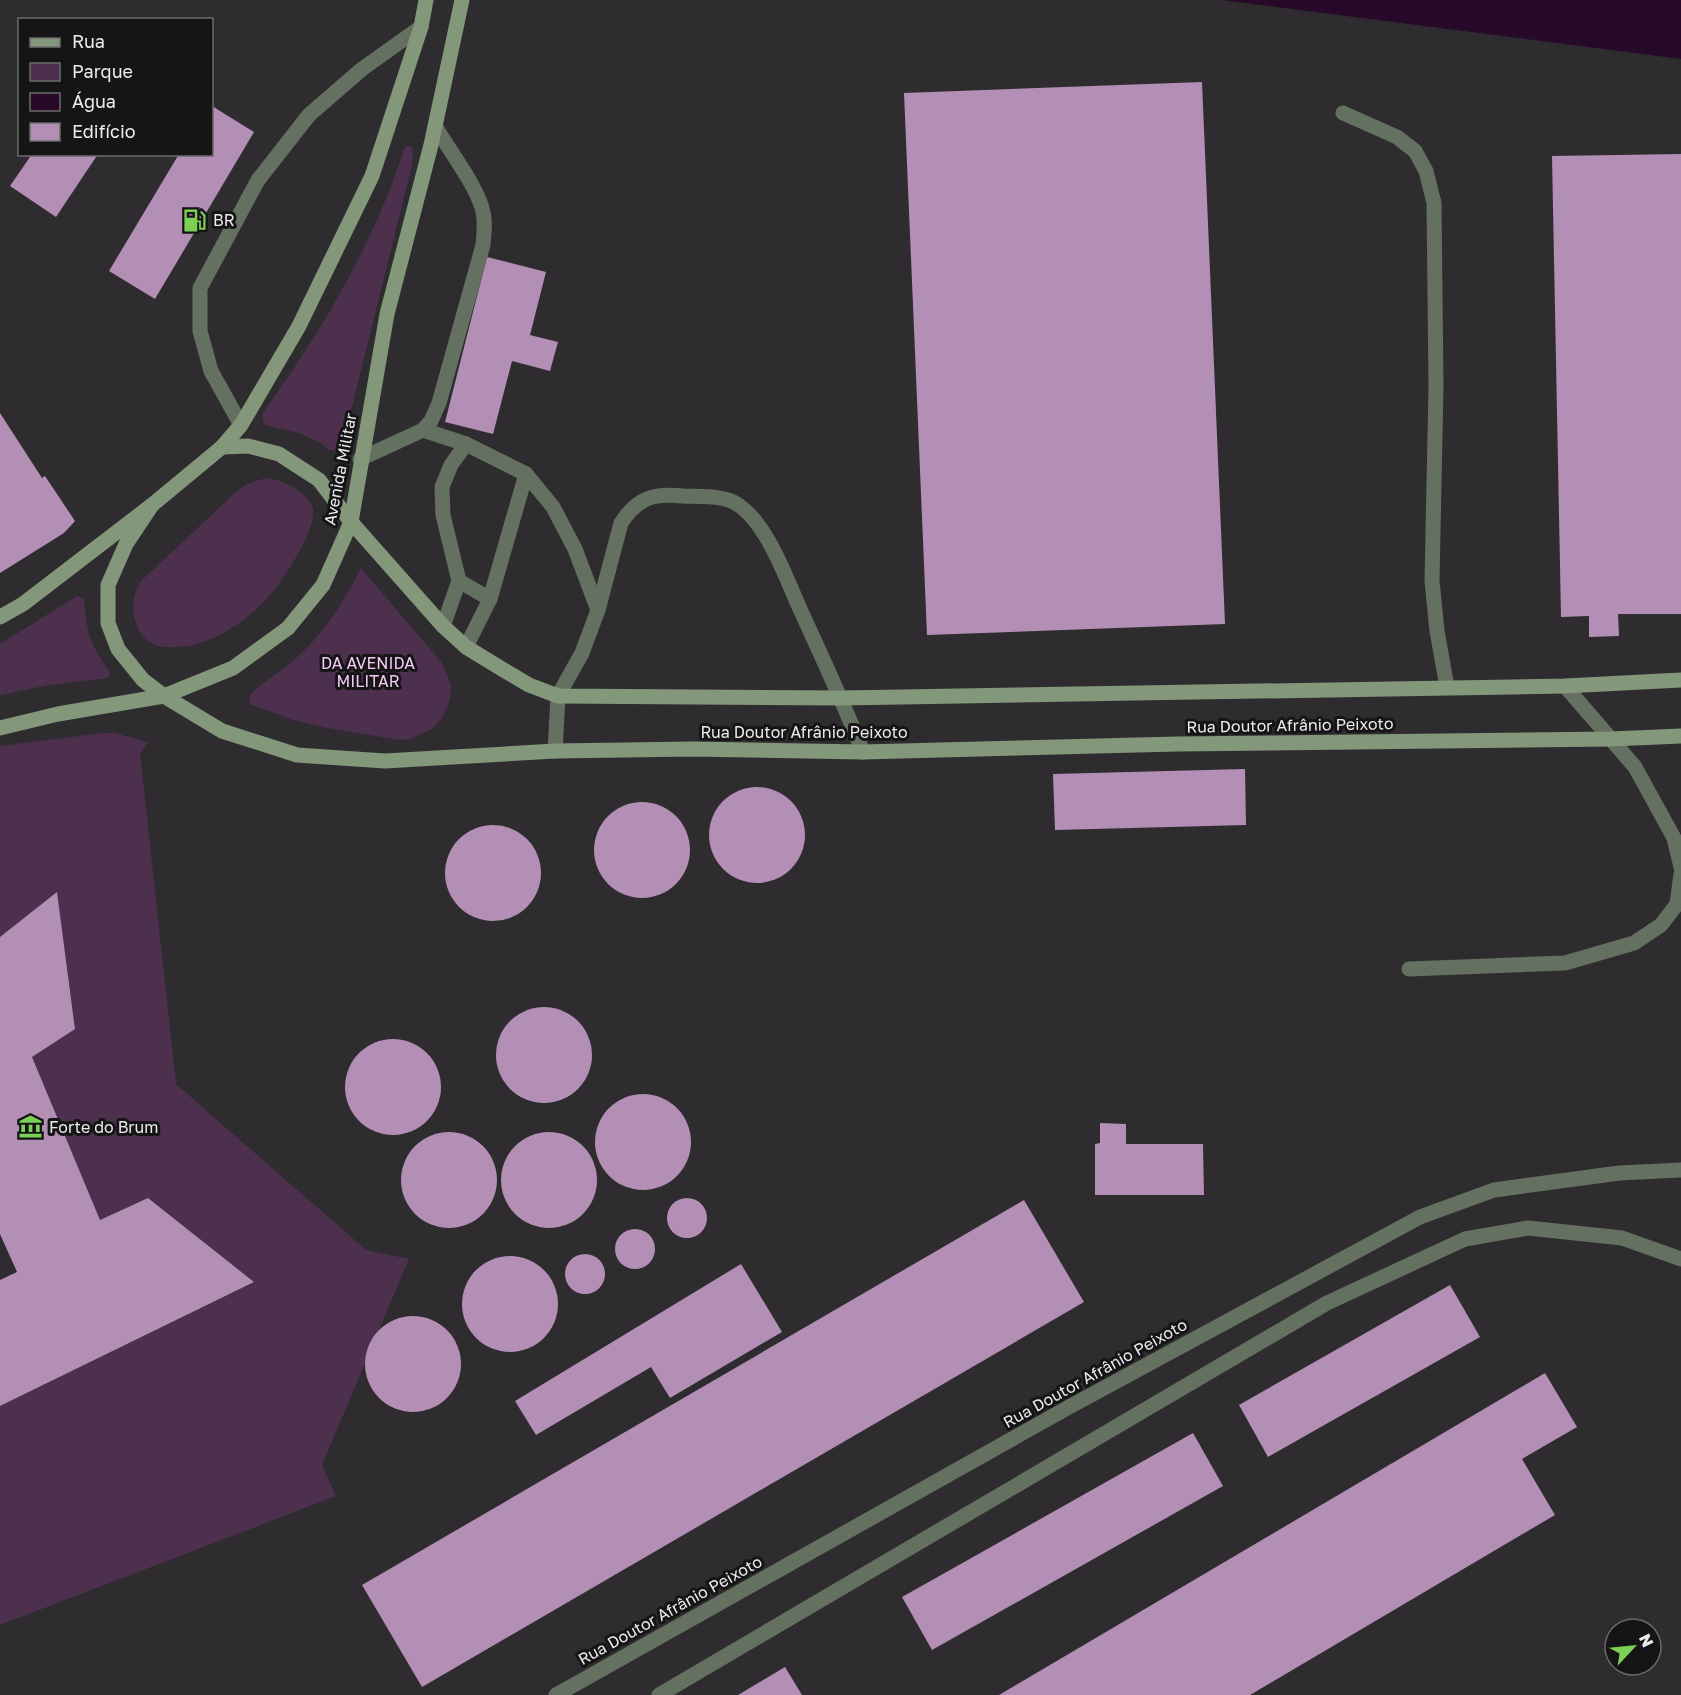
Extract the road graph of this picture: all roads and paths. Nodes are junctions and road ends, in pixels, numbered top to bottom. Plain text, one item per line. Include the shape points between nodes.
1 (426, 0) edge
2 (462, 0) edge
3 (421, 27) junction
4 (1343, 113) dead end
5 (435, 126) junction
6 (241, 424) junction
7 (423, 430) junction
8 (466, 444) junction
9 (222, 447) junction
10 (360, 459) junction
11 (526, 474) junction
12 (152, 505) junction
13 (351, 522) junction
14 (459, 581) junction
15 (489, 599) junction
16 (597, 610) junction
17 (0, 617) edge
18 (443, 626) junction
19 (466, 647) junction
20 (1681, 680) edge
21 (1565, 686) junction
22 (1446, 687) junction
23 (164, 696) junction
24 (558, 696) junction
25 (842, 698) junction
26 (0, 728) edge
27 (1681, 736) edge
28 (1611, 740) junction
29 (555, 751) junction
30 (863, 752) junction
31 (1681, 867) edge
32 (1681, 874) edge
33 (1409, 969) dead end
34 (1681, 1170) edge
35 (1681, 1259) edge
36 (556, 1695) edge
37 (659, 1695) edge

1 - 3 street
2 - 5 street, Avenida Militar
3 - 6 street via 372,176 299,326
3 - 6 lane via 362,69 309,115 258,180 200,288 200,331 211,371
4 - 22 lane via 1397,137 1415,151 1426,171 1434,203 1432,581
5 - 7 lane via 477,195 485,224 483,245 439,403
5 - 10 street, Avenida Militar via 387,314
6 - 9 street
7 - 8 lane
7 - 10 lane
8 - 11 lane
8 - 14 lane via 442,487 442,515
9 - 12 street
9 - 13 street, Rua Doutor Afrânio Peixoto via 248,446 279,454 319,480
10 - 13 street, Avenida Militar
11 - 15 lane
11 - 16 lane via 553,507 570,538
12 - 17 street
12 - 23 street, Rua Doutor Afrânio Peixoto via 126,544 108,585 108,623 118,649 143,680
13 - 18 street, Rua Doutor Afrânio Peixoto
13 - 23 street, Avenida Militar via 323,585 288,628 233,668
14 - 15 lane
14 - 18 lane
15 - 19 lane
16 - 24 lane via 582,653
16 - 25 lane via 621,523 629,510 647,498 664,494 723,499 737,504 769,541
18 - 19 street, Rua Doutor Afrânio Peixoto
19 - 24 street, Rua Doutor Afrânio Peixoto via 529,685
20 - 21 street, Rua Doutor Afrânio Peixoto
21 - 22 street, Rua Doutor Afrânio Peixoto
21 - 28 lane
22 - 25 street, Rua Doutor Afrânio Peixoto
23 - 26 street, Avenida Militar
23 - 29 street, Rua Doutor Afrânio Peixoto via 222,731 297,755 385,761
24 - 25 street, Rua Doutor Afrânio Peixoto
24 - 29 lane
25 - 30 lane
27 - 28 street, Rua Doutor Afrânio Peixoto
28 - 30 street, Rua Doutor Afrânio Peixoto
28 - 31 lane via 1635,767 1652,797 1674,838
29 - 30 street, Rua Doutor Afrânio Peixoto
32 - 33 lane via 1677,904 1661,925 1634,943 1565,963
34 - 36 lane, Rua Doutor Afrânio Peixoto via 1618,1173 1494,1190 1420,1217 1059,1413
35 - 37 lane via 1622,1238 1528,1228 1465,1239 1327,1303

